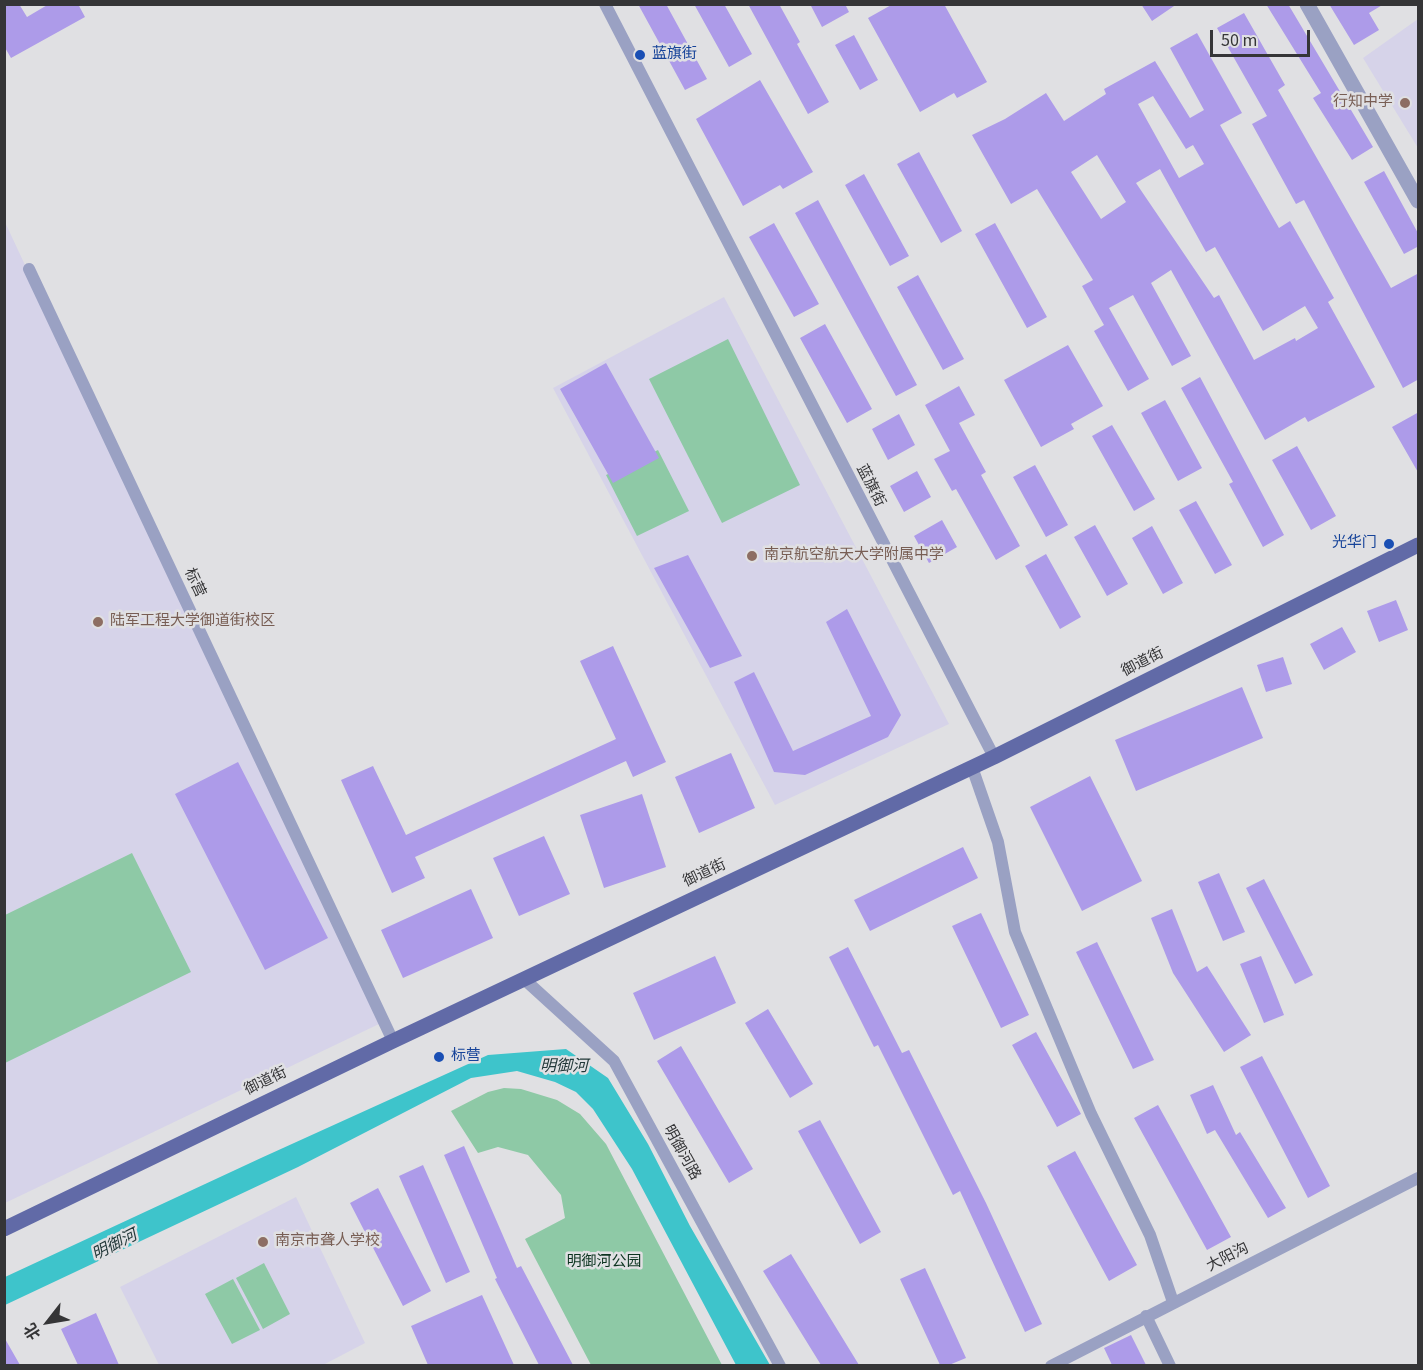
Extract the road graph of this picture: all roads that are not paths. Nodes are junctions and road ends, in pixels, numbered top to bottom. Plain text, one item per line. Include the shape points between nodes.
1 (605, 4) edge
2 (1307, 4) edge
3 (1419, 201) edge
4 (29, 269) dead end
5 (1419, 545) edge
6 (993, 757) junction
7 (972, 767) junction
8 (524, 979) junction
9 (393, 1041) junction
10 (1419, 1178) edge
11 (4, 1229) edge
12 (1173, 1302) junction
13 (1146, 1316) junction
14 (780, 1365) edge
15 (1051, 1365) edge
16 (1170, 1365) edge

1 - 6 street, 蓝旗街
2 - 3 street
4 - 9 street, 标营
5 - 6 main road, 御道街
6 - 7 main road, 御道街
7 - 8 main road, 御道街
7 - 12 street via 998,842 1015,932 1091,1114 1150,1235
8 - 9 main road, 御道街
8 - 14 street, 明御河路 via 614,1061
9 - 11 main road, 御道街
10 - 12 street, 大阳沟
12 - 13 street, 大阳沟
13 - 15 street, 大阳沟
13 - 16 street

